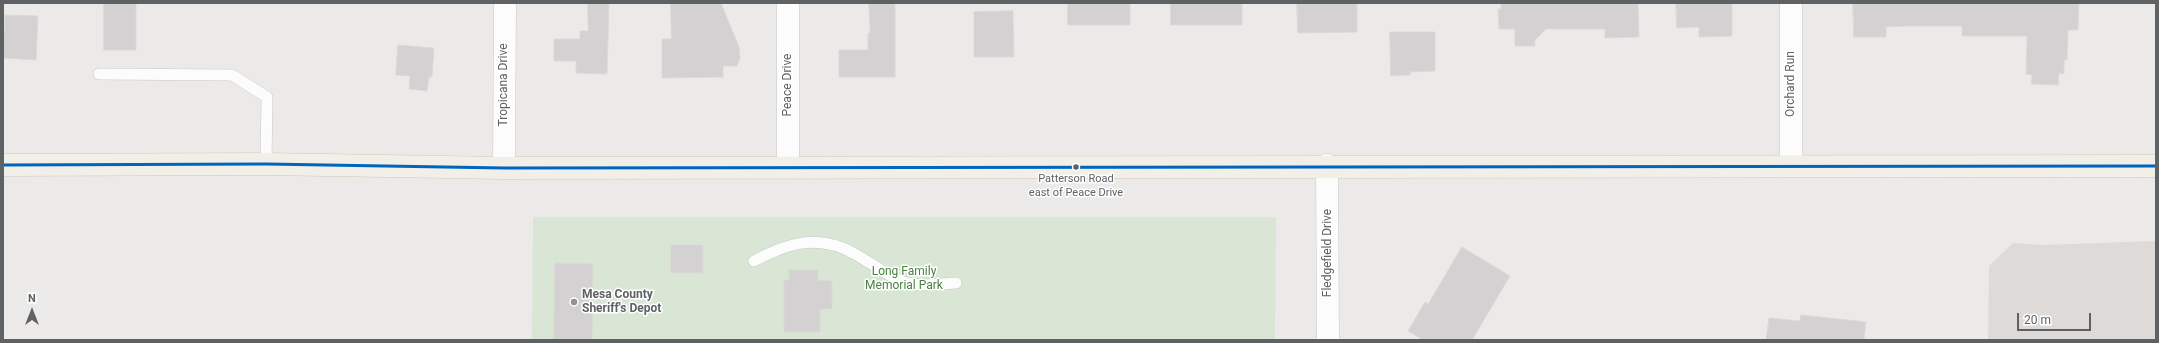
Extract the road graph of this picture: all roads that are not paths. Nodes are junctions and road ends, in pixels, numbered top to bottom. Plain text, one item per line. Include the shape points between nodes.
1 (505, 3) edge
2 (788, 3) edge
3 (1792, 3) edge
4 (99, 74) dead end
5 (266, 164) junction
6 (3, 165) edge
7 (1327, 165) junction
8 (1792, 166) junction
9 (2156, 166) edge
10 (788, 167) junction
11 (504, 168) junction
12 (754, 262) dead end
13 (956, 283) dead end
14 (1328, 340) edge

1 - 11 street, Tropicana Drive
2 - 10 street, Peace Drive
3 - 8 street, Orchard Run
4 - 5 lane via 232,75 266,97
5 - 6 main road
5 - 11 main road
7 - 8 main road
7 - 10 main road
7 - 14 street, Fledgefield Drive
8 - 9 main road
10 - 11 main road
12 - 13 lane via 777,249 796,243 818,243 836,246 854,254 904,282 930,285

